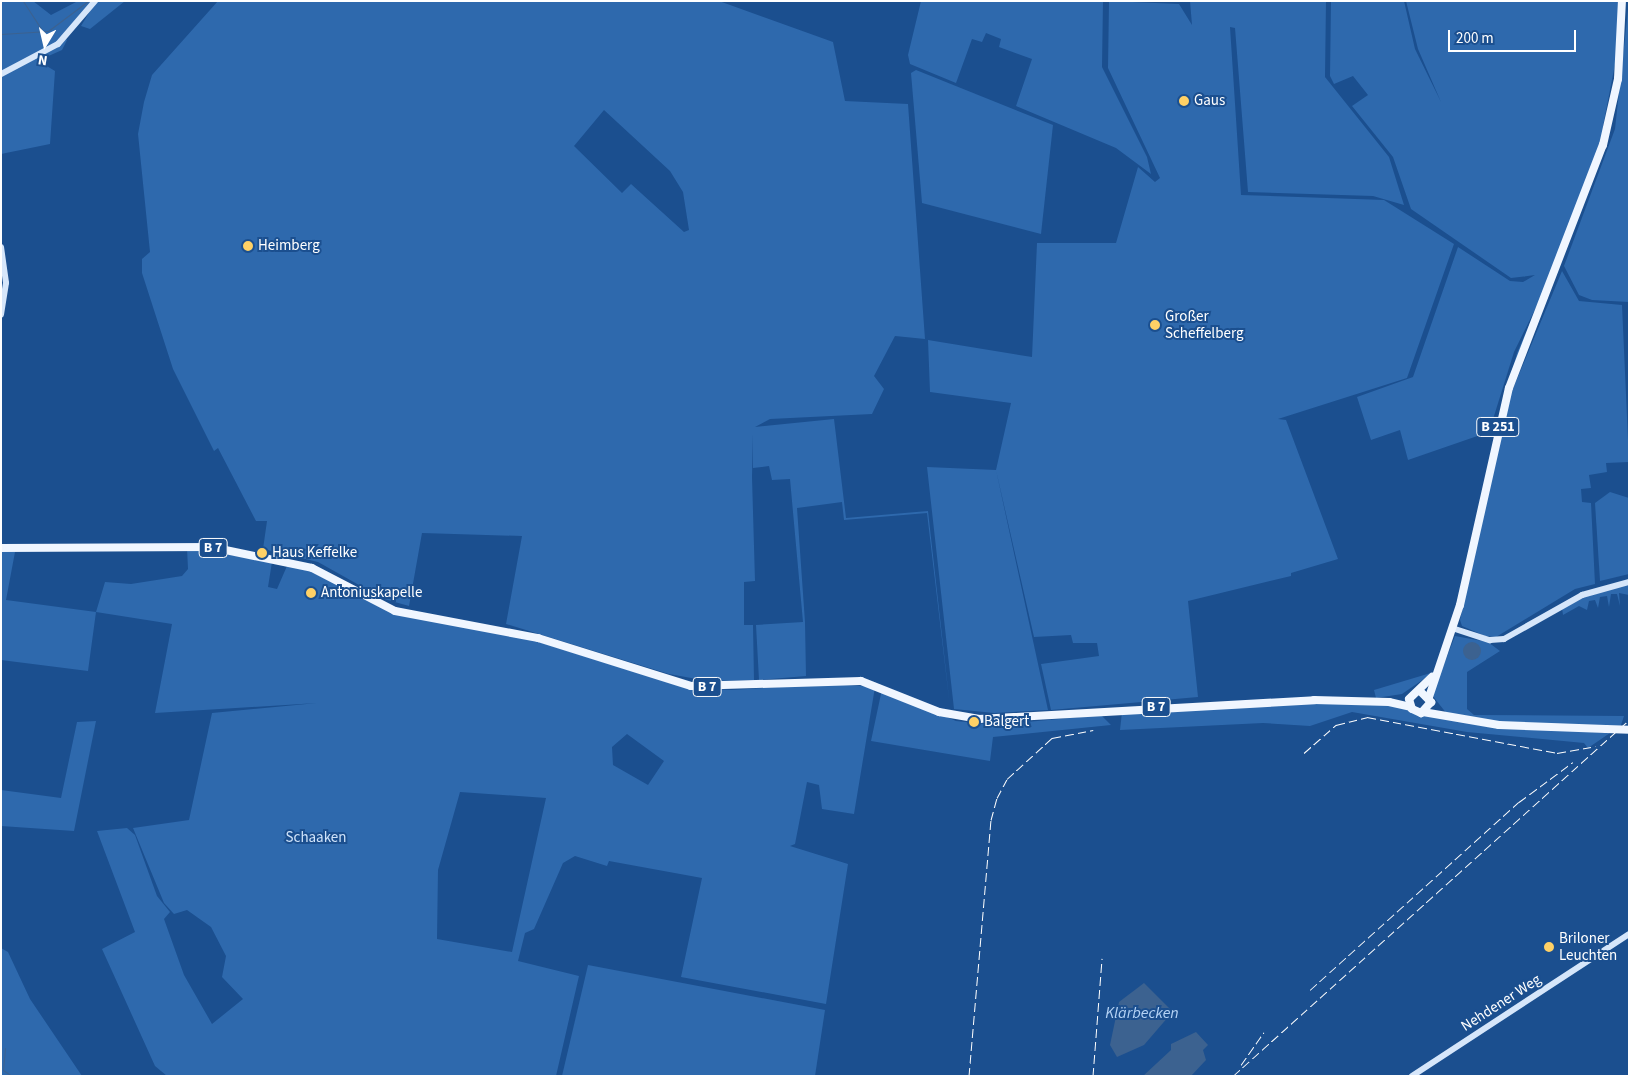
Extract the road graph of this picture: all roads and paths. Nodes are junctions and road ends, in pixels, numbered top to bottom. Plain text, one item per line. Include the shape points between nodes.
1 (95, 1) edge
2 (1622, 1) edge
3 (1, 74) edge
4 (1, 247) edge
5 (1, 314) edge
6 (1, 548) edge
7 (1629, 582) edge
8 (1452, 628) junction
9 (1434, 676) junction
10 (1420, 691) junction
11 (1411, 695) junction
12 (1430, 699) junction
13 (1389, 702) junction
14 (1410, 707) junction
15 (1423, 712) junction
16 (1443, 714) junction
17 (1629, 730) edge
18 (1629, 934) edge
19 (1412, 1076) edge

1 - 3 street via 58,44
2 - 8 main road, B 251 via 1622,49 1611,115 1565,251 1503,408
4 - 5 street via 6,283
6 - 13 main road, B 7 via 211,547 312,568 395,611 538,638 691,686 860,681 940,712 979,719 1303,701
7 - 8 street via 1571,600 1504,640
8 - 9 main road, B 251
9 - 10 main road, B 251
9 - 12 main road, B 251
10 - 11 main road, B 7
10 - 12 main road
11 - 13 main road, B 7
11 - 14 main road
12 - 15 main road
12 - 16 main road
13 - 14 main road, B 7
14 - 15 main road, B 7
15 - 16 main road, B 7
16 - 17 main road, B 7, bridge via 1510,726
18 - 19 street, Nehdener Weg

